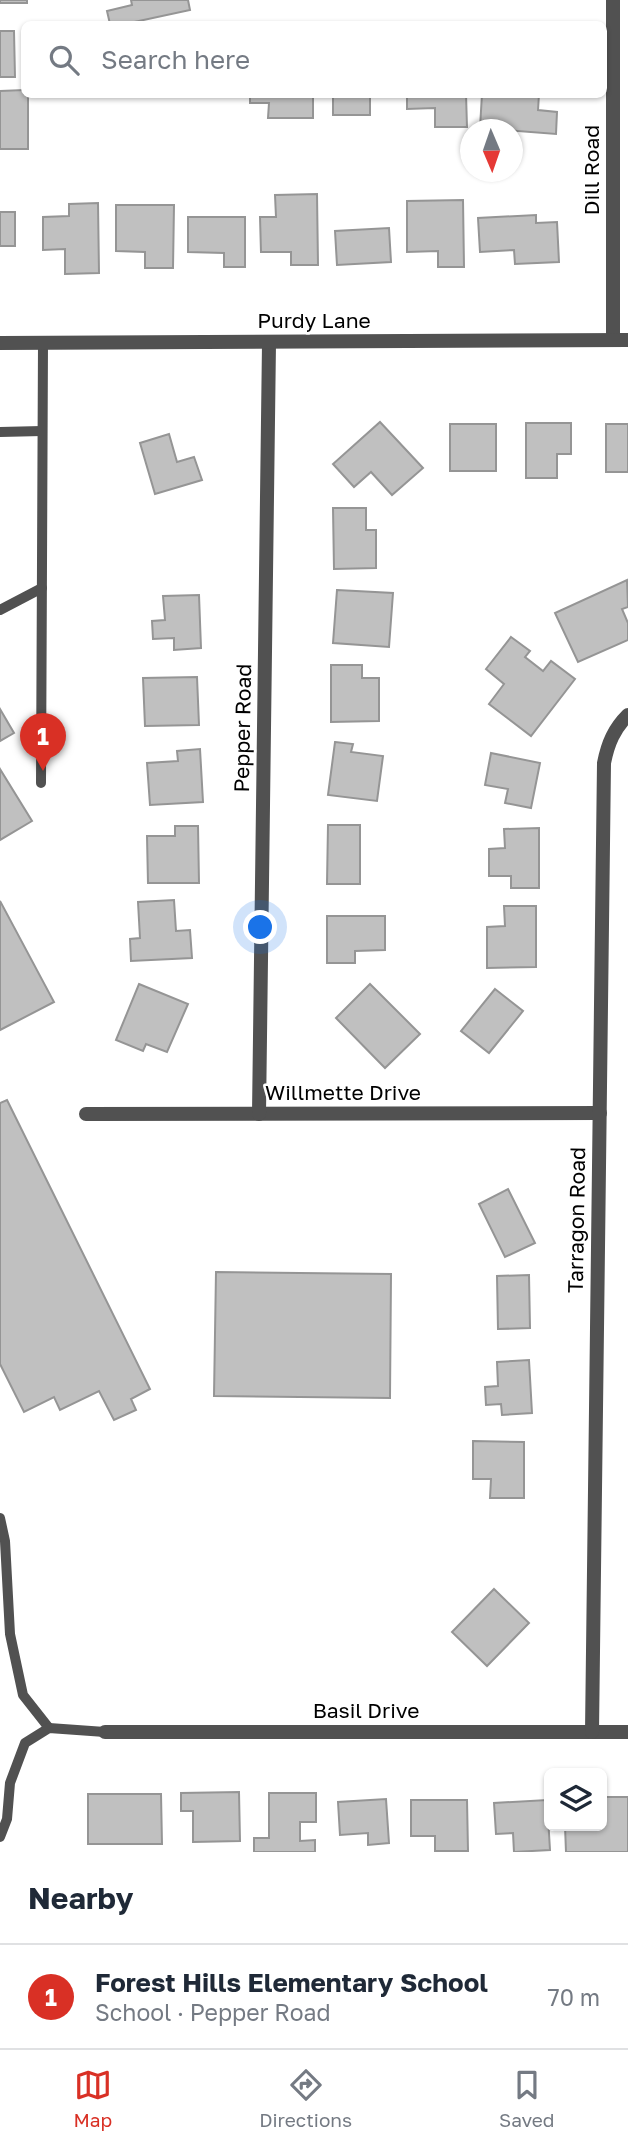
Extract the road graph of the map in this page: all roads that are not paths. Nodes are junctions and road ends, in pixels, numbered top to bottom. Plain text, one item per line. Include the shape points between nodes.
1 (613, 0) edge
2 (621, 340) edge
3 (0, 343) edge
4 (43, 343) junction
5 (269, 343) junction
6 (42, 431) junction
7 (0, 432) edge
8 (41, 588) junction
9 (0, 610) edge
10 (628, 715) edge
11 (41, 783) dead end
12 (600, 1113) junction
13 (86, 1114) dead end
14 (259, 1114) junction
15 (0, 1518) edge
16 (3, 1555) edge
17 (49, 1728) junction
18 (104, 1732) joint
19 (592, 1732) junction
20 (628, 1732) edge
21 (0, 1837) edge

1 - 2 street, Dill Road
2 - 5 street, Purdy Lane
3 - 4 street, Purdy Lane
4 - 5 street, Purdy Lane
4 - 6 lane
5 - 14 street, Pepper Road
6 - 7 lane
6 - 8 lane
8 - 9 lane
8 - 11 lane
10 - 12 street, Tarragon Road via 608,743 604,763
12 - 14 street, Willmette Drive
12 - 19 street, Tarragon Road
13 - 14 street, Willmette Drive
15 - 16 lane
16 - 17 lane via 10,1634 23,1695
17 - 18 lane
17 - 21 lane via 25,1743 10,1783 7,1819
18 - 19 street, Basil Drive
19 - 20 street, Basil Drive

